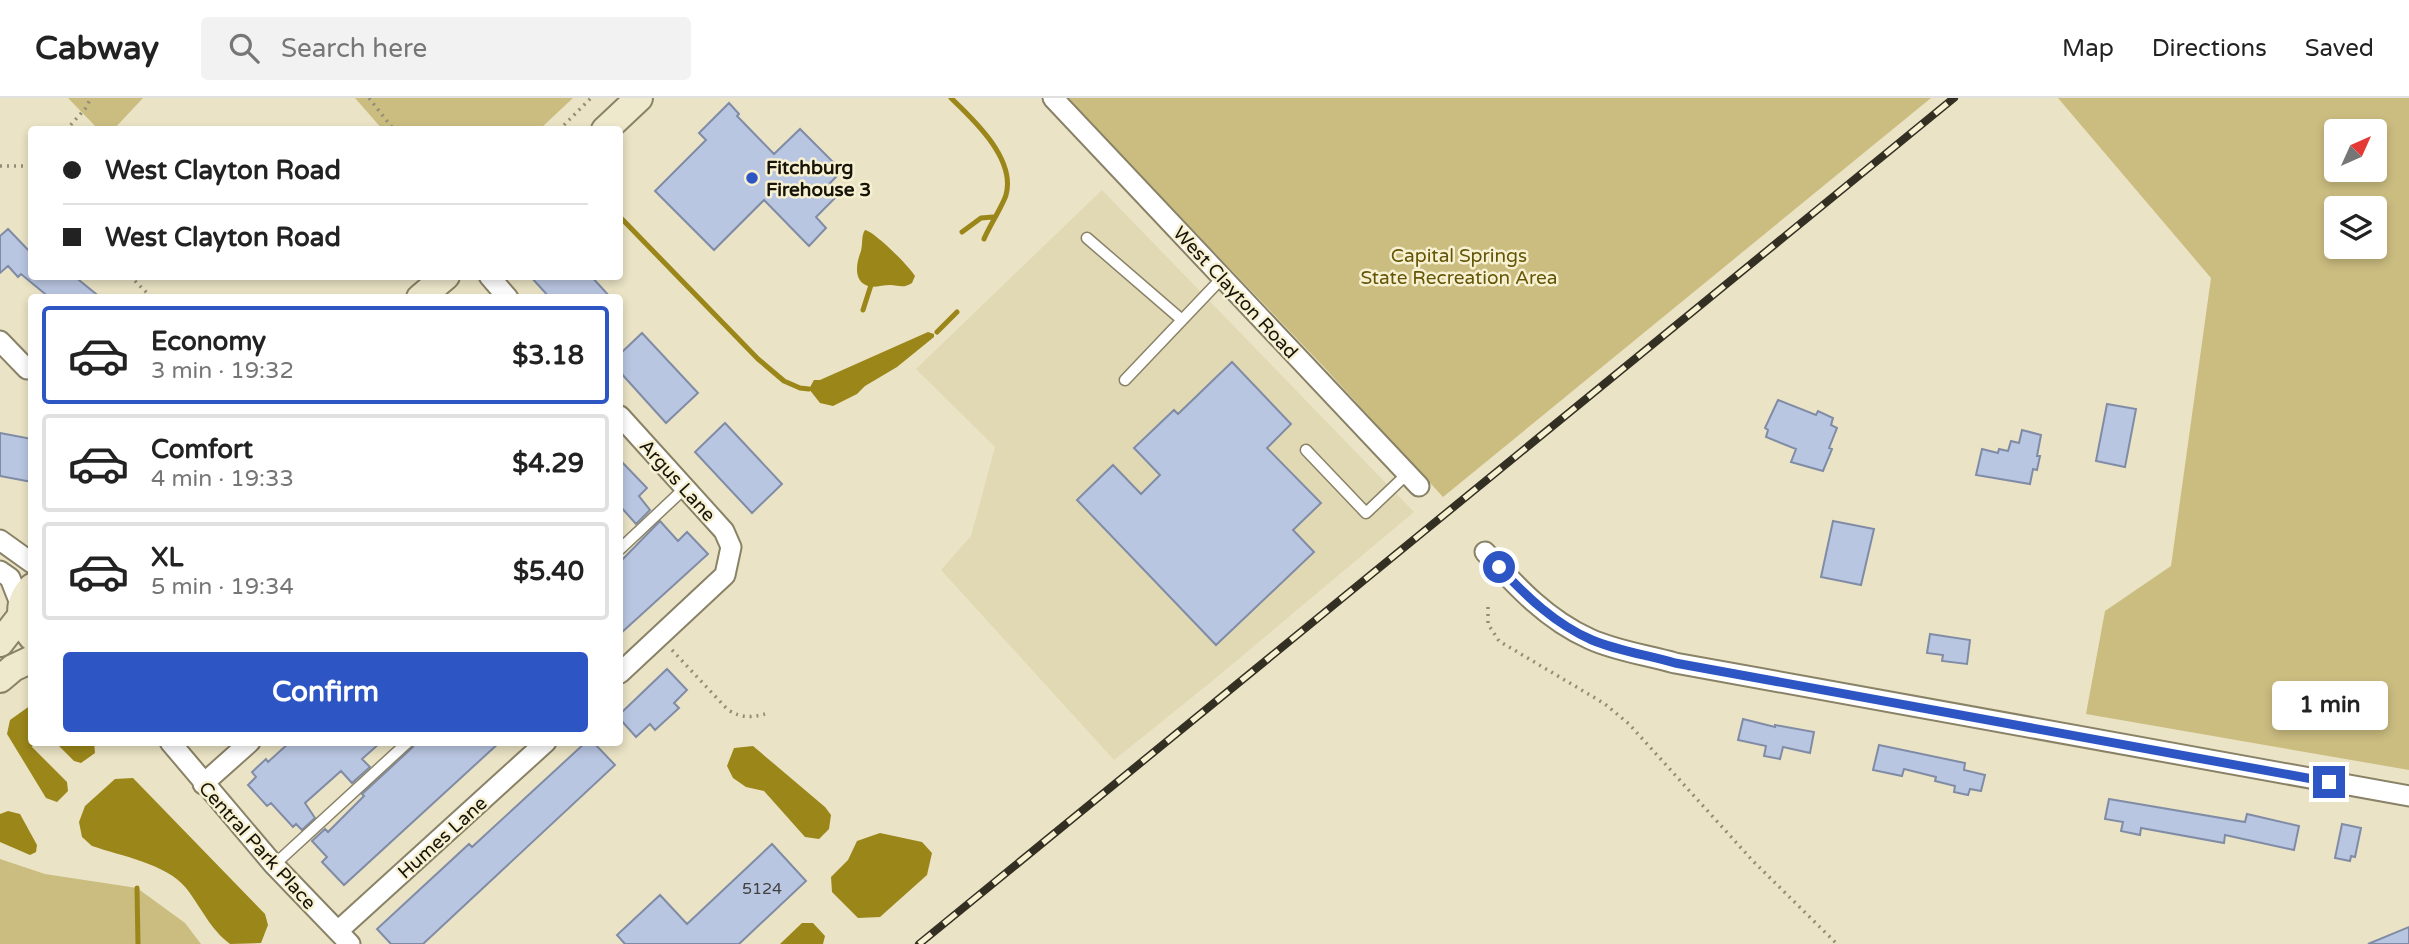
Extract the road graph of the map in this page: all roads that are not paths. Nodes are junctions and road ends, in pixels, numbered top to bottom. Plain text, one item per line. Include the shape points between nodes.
1 (639, 98) edge
2 (1053, 98) edge
3 (609, 126) edge
4 (1087, 237) dead end
5 (1222, 278) junction
6 (441, 280) edge
7 (492, 280) edge
8 (425, 294) edge
9 (505, 294) edge
10 (1182, 320) junction
11 (0, 341) edge
12 (27, 369) dead end
13 (1125, 380) dead end
14 (623, 419) edge
15 (1306, 450) dead end
16 (1413, 480) joint
17 (685, 488) junction
18 (0, 540) edge
19 (623, 546) edge
20 (1485, 552) dead end
21 (28, 560) edge
22 (0, 571) edge
23 (26, 611) edge
24 (0, 643) edge
25 (28, 661) edge
26 (623, 670) edge
27 (0, 679) edge
28 (173, 746) edge
29 (246, 746) edge
30 (404, 746) edge
31 (542, 746) edge
32 (203, 784) junction
33 (2409, 796) edge
34 (274, 865) junction
35 (344, 938) edge

1 - 3 street
2 - 5 street, West Clayton Road
4 - 10 lane
5 - 10 lane
5 - 16 street, West Clayton Road
6 - 8 street
7 - 9 street
10 - 13 lane
11 - 12 street
14 - 17 street, Argus Lane
15 - 16 lane via 1366,513
17 - 19 lane
17 - 26 street, Argus Lane via 724,531 732,547 725,575
18 - 21 street
20 - 33 street via 1522,592 1564,625 1591,640 1675,663
22 - 23 street via 9,578
23 - 24 street
25 - 27 street
28 - 32 street, Central Park Place
29 - 32 street
30 - 34 lane
31 - 35 street, Humes Lane
32 - 34 street, Central Park Place
34 - 35 street, Central Park Place

